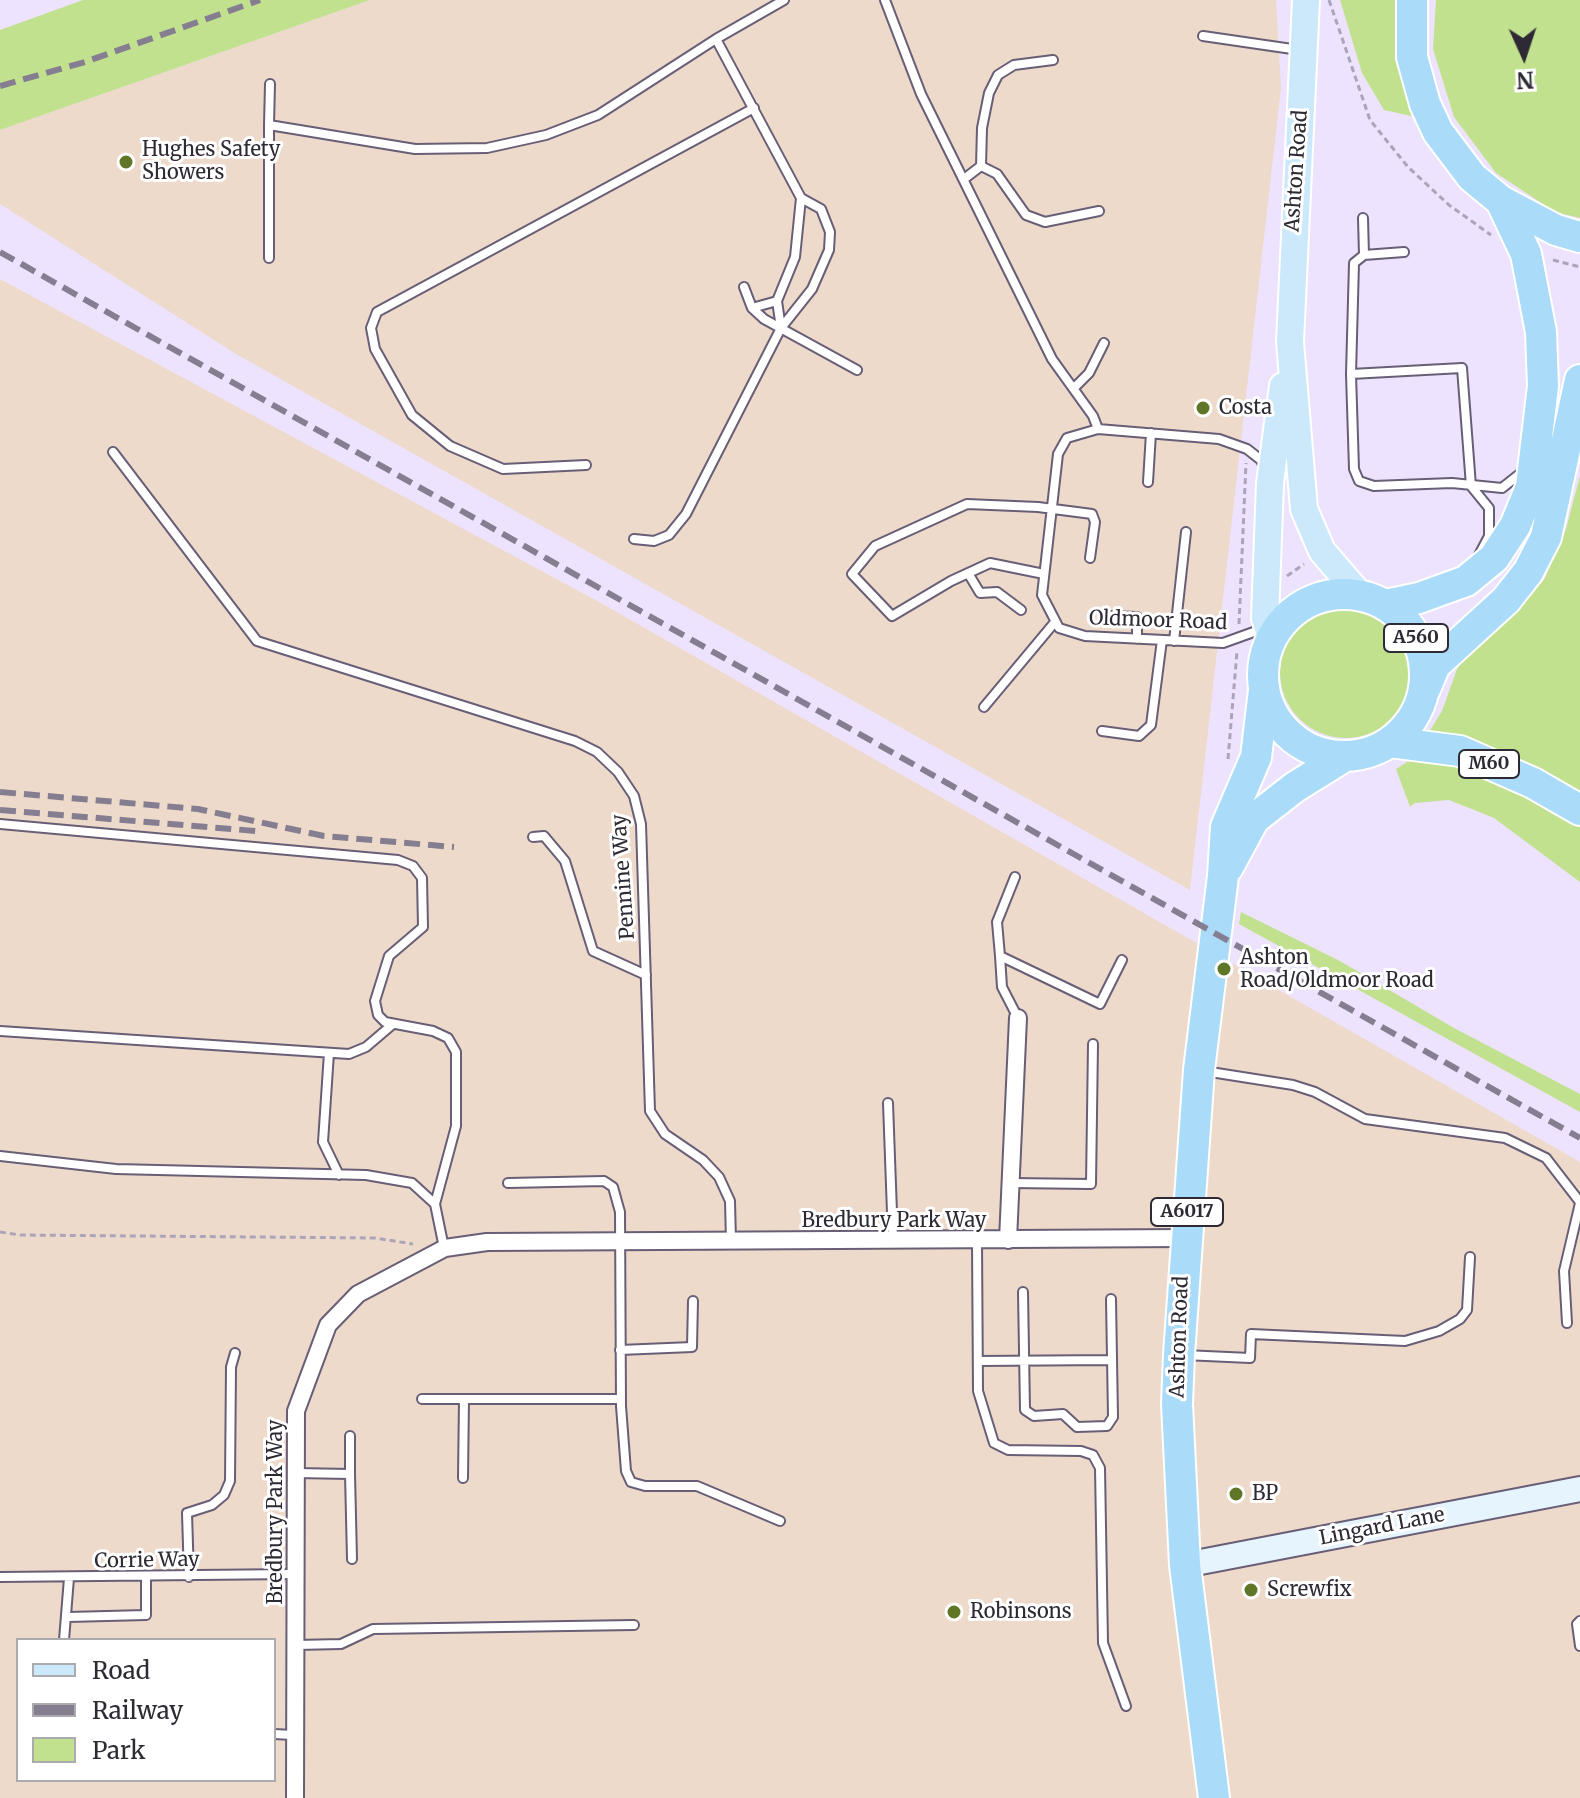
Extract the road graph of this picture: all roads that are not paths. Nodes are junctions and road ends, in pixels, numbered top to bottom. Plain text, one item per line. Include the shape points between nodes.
1 (784, 0) edge
2 (885, 0) edge
3 (1306, 0) edge
4 (1412, 0) edge
5 (1203, 36) dead end
6 (716, 39) junction
7 (1304, 52) junction
8 (1053, 60) dead end
9 (270, 84) dead end
10 (754, 108) junction
11 (269, 125) junction
12 (981, 166) junction
13 (964, 179) junction
14 (801, 198) junction
15 (1501, 201) junction
16 (1099, 211) dead end
17 (1363, 218) dead end
18 (1580, 237) edge
19 (1404, 252) dead end
20 (1364, 255) junction
21 (269, 258) dead end
22 (744, 287) dead end
23 (777, 301) junction
24 (752, 308) junction
25 (781, 328) junction
26 (1290, 342) junction
27 (1104, 343) dead end
28 (857, 370) dead end
29 (1351, 374) junction
30 (1580, 380) edge
31 (1074, 388) junction
32 (1098, 429) junction
33 (1151, 433) junction
34 (1538, 445) junction
35 (113, 452) dead end
36 (586, 465) dead end
37 (1148, 482) dead end
38 (1270, 483) junction
39 (1471, 486) junction
40 (1052, 508) junction
41 (1186, 532) dead end
42 (634, 539) dead end
43 (1090, 558) dead end
44 (968, 573) junction
45 (1044, 574) junction
46 (1466, 581) junction
47 (1373, 600) junction
48 (1021, 610) dead end
49 (1106, 616) dead end
50 (1055, 622) junction
51 (1276, 626) junction
52 (1137, 639) junction
53 (1162, 640) junction
54 (1174, 641) junction
55 (1264, 690) junction
56 (1423, 693) junction
57 (984, 707) dead end
58 (1102, 731) dead end
59 (1390, 742) junction
60 (1345, 756) junction
61 (1580, 810) edge
62 (0, 824) edge
63 (533, 837) dead end
64 (1223, 876) junction
65 (1015, 877) dead end
66 (1000, 956) junction
67 (1122, 960) dead end
68 (646, 975) junction
69 (1018, 1018) joint
70 (393, 1024) junction
71 (0, 1031) edge
72 (1093, 1044) dead end
73 (329, 1053) junction
74 (1199, 1070) junction
75 (888, 1103) dead end
76 (0, 1156) edge
77 (339, 1175) junction
78 (508, 1183) dead end
79 (1011, 1183) junction
80 (1580, 1202) edge
81 (435, 1204) junction
82 (1185, 1238) junction
83 (1008, 1240) junction
84 (893, 1241) junction
85 (977, 1241) junction
86 (731, 1242) junction
87 (621, 1243) junction
88 (445, 1248) junction
89 (1470, 1257) dead end
90 (1023, 1292) dead end
91 (1111, 1299) dead end
92 (693, 1301) dead end
93 (1567, 1323) dead end
94 (620, 1350) junction
95 (235, 1353) dead end
96 (1179, 1355) junction
97 (1111, 1360) junction
98 (978, 1361) junction
99 (1023, 1361) junction
100 (422, 1399) dead end
101 (464, 1399) junction
102 (620, 1399) junction
103 (350, 1436) dead end
104 (295, 1473) junction
105 (350, 1474) junction
106 (463, 1478) dead end
107 (1580, 1489) edge
108 (780, 1521) dead end
109 (352, 1559) dead end
110 (1185, 1565) junction
111 (295, 1574) junction
112 (0, 1577) edge
113 (189, 1577) junction
114 (69, 1578) junction
115 (146, 1578) junction
116 (68, 1617) junction
117 (1580, 1621) edge
118 (634, 1625) dead end
119 (64, 1638) edge
120 (296, 1645) junction
121 (1580, 1646) edge
122 (1126, 1706) dead end
123 (276, 1734) edge
124 (293, 1735) junction
125 (295, 1798) edge
126 (1214, 1798) edge

1 - 6 lane
2 - 13 lane via 921,94
3 - 7 main road, Ashton Road / A560
4 - 15 highway, A560 via 1412,57 1425,104 1438,132 1472,177
5 - 7 lane
6 - 10 lane
6 - 11 lane via 598,115 546,135 487,148 415,149
7 - 26 main road, Ashton Road / A560
8 - 12 lane via 1014,65 998,75 982,128
9 - 11 lane
10 - 14 lane
10 - 36 lane via 377,312 371,328 375,349 412,415 450,446 503,469
11 - 21 lane
12 - 13 lane
12 - 16 lane via 997,174 1026,215 1045,222
13 - 31 lane via 1052,359
14 - 23 lane via 795,257
14 - 25 lane via 821,209 830,232 829,250 812,289
15 - 18 highway, A560
15 - 34 highway, A560 via 1534,283 1543,386
17 - 20 lane
19 - 20 lane
20 - 29 lane via 1354,263
22 - 24 lane
23 - 24 lane
23 - 25 lane
24 - 25 lane
25 - 28 lane
25 - 42 lane via 686,514 669,535 654,541
26 - 38 main road, Ashton Road / A560
26 - 47 main road, Ashton Road / A560 via 1304,509 1322,551
27 - 31 lane via 1089,373
29 - 39 lane via 1354,469 1359,481 1374,486
29 - 39 lane via 1462,368
30 - 56 highway, A560 via 1546,537 1506,600 1435,665
31 - 32 lane
32 - 33 lane
32 - 40 lane via 1067,438 1058,454
33 - 37 lane
33 - 38 lane via 1219,439 1247,449 1261,460
34 - 39 lane via 1517,479 1502,488
34 - 46 highway, A560 via 1531,487 1515,526 1494,558
35 - 68 lane, Pennine Way via 257,641 575,741 618,772 634,796 641,824
38 - 51 main road, Ashton Road / A560
39 - 46 lane via 1489,508 1489,536
40 - 43 lane via 1092,514
40 - 44 lane via 967,504 875,546 852,574 892,616
40 - 45 lane
41 - 54 lane
44 - 45 lane via 990,563
44 - 48 lane via 980,593 997,592
45 - 50 lane via 1042,595
46 - 47 highway, A560
47 - 51 highway, A560 via 1334,594 1310,600
47 - 56 highway, A560 via 1405,621 1419,643
49 - 52 lane via 1137,617
50 - 52 lane, Oldmoor Road via 1085,636
50 - 57 lane
51 - 54 lane, Oldmoor Road via 1223,643
51 - 55 highway, A560 via 1263,664
52 - 53 lane, Oldmoor Road
53 - 54 lane, Oldmoor Road
53 - 58 lane via 1151,725 1139,736
55 - 60 highway via 1284,730 1322,753
55 - 64 highway, Ashton Road / A6017 via 1256,757 1226,827
56 - 59 highway, A560 via 1405,728
59 - 60 highway
59 - 61 highway, M60 via 1460,751
60 - 64 highway, Ashton Road / A6017 via 1254,819
62 - 70 lane via 398,860 413,866 422,878 423,927 389,956 375,1001 378,1015
63 - 68 lane via 544,836 565,861 593,951
64 - 74 highway, Ashton Road / A6017
65 - 66 lane via 997,922
66 - 67 lane via 1100,1004
66 - 69 lane via 1002,987
68 - 86 lane, Pennine Way via 650,1111 665,1134 719,1177 730,1201
69 - 79 street, Bredbury Park Way
70 - 73 lane via 357,1052
70 - 81 lane via 433,1031 448,1038 456,1052 456,1126
71 - 73 lane
72 - 79 lane via 1091,1184
73 - 77 lane via 323,1142
74 - 80 lane via 1293,1085 1365,1119 1505,1138 1546,1158
74 - 82 highway, Ashton Road / A6017
75 - 84 lane
76 - 77 lane via 116,1169
77 - 81 lane via 412,1183
78 - 87 lane via 604,1181 618,1201
79 - 83 street, Bredbury Park Way
80 - 93 lane via 1564,1271
81 - 88 lane
82 - 83 street, Bredbury Park Way
82 - 96 highway, Ashton Road / A6017
83 - 85 street, Bredbury Park Way
84 - 85 street, Bredbury Park Way
84 - 86 street, Bredbury Park Way
85 - 98 lane
86 - 87 street, Bredbury Park Way
87 - 88 street, Bredbury Park Way via 487,1242
87 - 94 lane
88 - 104 street, Bredbury Park Way via 358,1294 328,1325 296,1411
89 - 96 lane via 1467,1310 1430,1334 1405,1341 1251,1334 1250,1358
90 - 99 lane
91 - 97 lane
92 - 94 lane via 692,1347
94 - 102 lane
95 - 113 lane via 230,1481 212,1505 187,1513
96 - 110 highway, Ashton Road / A6017
97 - 99 lane
97 - 99 lane via 1111,1423 1077,1427 1063,1414 1025,1410
98 - 99 lane
98 - 122 lane via 978,1391 994,1443 1008,1450 1081,1451 1093,1455 1100,1468 1103,1643
100 - 101 lane
101 - 102 lane
101 - 106 lane
102 - 108 lane via 631,1482 697,1486
103 - 105 lane
104 - 105 lane
104 - 111 street, Bredbury Park Way
105 - 109 lane
107 - 110 street, Lingard Lane
110 - 126 highway, Ashton Road / A6017
111 - 113 lane, Corrie Way
111 - 120 street, Bredbury Park Way
112 - 114 lane, Corrie Way
113 - 115 lane, Corrie Way
114 - 115 lane, Corrie Way
114 - 116 lane
115 - 116 lane via 146,1615
116 - 119 lane
117 - 121 lane
118 - 120 lane via 373,1629 341,1644
120 - 124 street, Bredbury Park Way
123 - 124 lane
124 - 125 street, Bredbury Park Way

